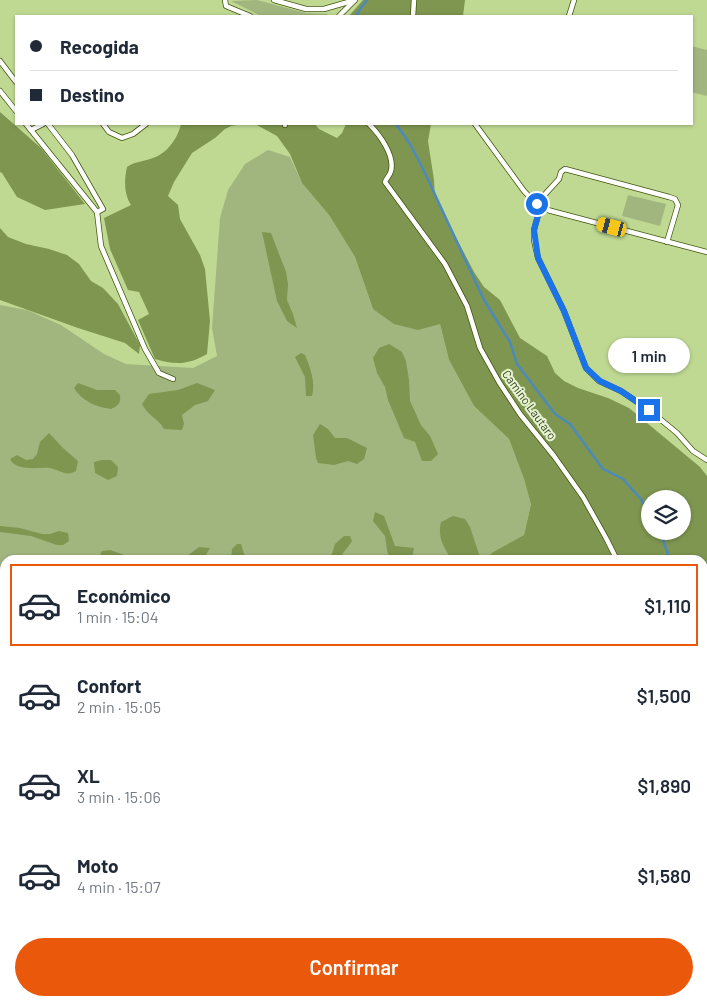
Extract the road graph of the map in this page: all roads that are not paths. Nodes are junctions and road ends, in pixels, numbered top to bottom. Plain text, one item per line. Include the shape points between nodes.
1 (225, 0) edge
2 (274, 0) edge
3 (355, 0) edge
4 (414, 0) edge
5 (574, 0) edge
6 (248, 15) edge
7 (340, 15) edge
8 (413, 15) edge
9 (569, 15) edge
10 (0, 62) edge
11 (15, 81) edge
12 (0, 91) edge
13 (15, 110) edge
14 (27, 125) edge
15 (41, 125) edge
16 (49, 125) edge
17 (104, 125) edge
18 (145, 125) edge
19 (370, 125) edge
20 (476, 125) edge
21 (31, 130) junction
22 (539, 206) junction
23 (97, 212) junction
24 (666, 242) junction
25 (707, 252) edge
26 (173, 379) dead end
27 (707, 460) edge
28 (615, 555) edge

1 - 6 lane via 226,6
2 - 3 lane via 306,9 324,9
3 - 7 lane
4 - 8 lane
5 - 9 lane
10 - 11 lane
12 - 13 lane
14 - 21 lane
15 - 21 lane
16 - 23 lane via 72,156 103,209
17 - 18 lane via 109,132 122,138
19 - 28 lane, Camino Lautaro via 383,140 389,156 391,171 385,182 445,264 460,290 480,348 494,373 520,414 583,497
20 - 22 lane via 524,191
21 - 23 lane
22 - 24 lane
22 - 24 lane via 565,169 669,197 678,206
22 - 27 lane via 534,230 538,258 564,311 586,368 600,381 649,410
23 - 26 lane via 102,246 145,348 159,374
24 - 25 lane

